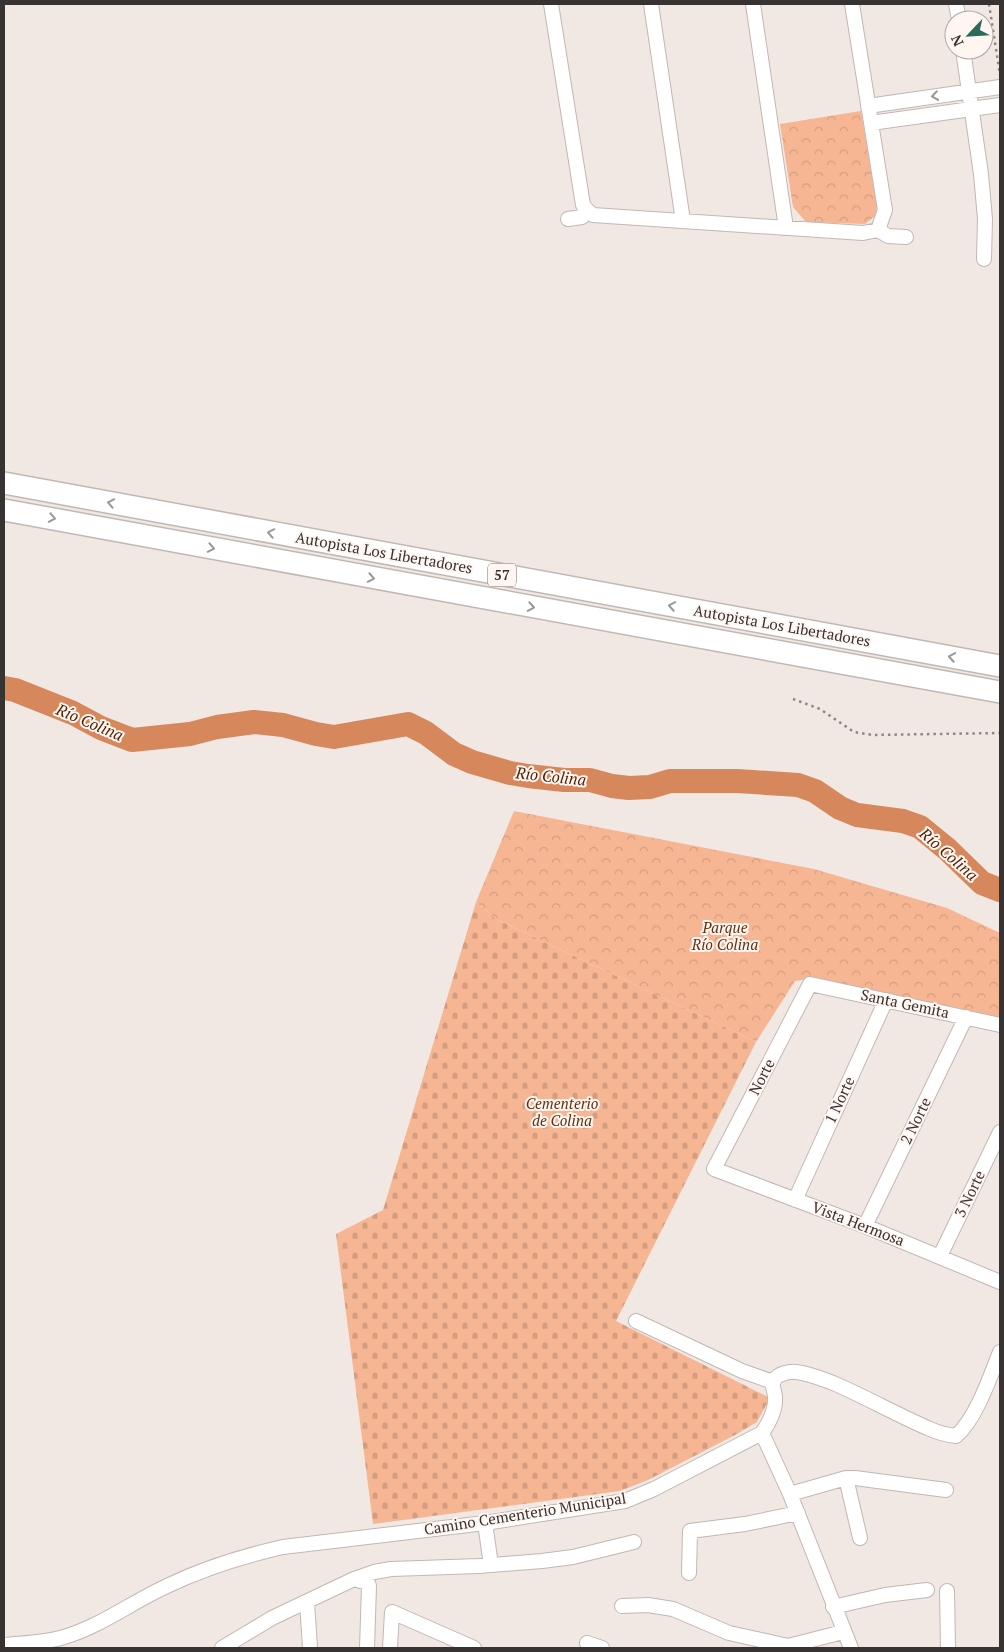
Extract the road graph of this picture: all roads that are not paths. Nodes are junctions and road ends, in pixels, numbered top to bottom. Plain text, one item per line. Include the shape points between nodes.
1 (551, 4) edge
2 (651, 4) edge
3 (753, 4) edge
4 (852, 4) edge
5 (965, 60) edge
6 (1000, 87) edge
7 (970, 92) junction
8 (1000, 104) edge
9 (868, 106) junction
10 (972, 109) junction
11 (871, 123) junction
12 (588, 211) junction
13 (568, 218) dead end
14 (683, 221) junction
15 (786, 228) junction
16 (878, 230) junction
17 (906, 237) dead end
18 (984, 258) dead end
19 (4, 483) edge
20 (4, 510) edge
21 (1000, 666) edge
22 (1000, 692) edge
23 (810, 984) joint
24 (886, 1000) junction
25 (966, 1017) junction
26 (1000, 1025) edge
27 (1000, 1132) edge
28 (714, 1169) joint
29 (795, 1200) junction
30 (865, 1226) junction
31 (940, 1256) junction
32 (1000, 1282) edge
33 (636, 1321) dead end
34 (1000, 1352) edge
35 (773, 1382) junction
36 (762, 1433) junction
37 (846, 1478) junction
38 (946, 1490) dead end
39 (790, 1494) junction
40 (798, 1513) junction
41 (485, 1523) junction
42 (860, 1538) dead end
43 (634, 1542) dead end
44 (491, 1565) junction
45 (689, 1573) dead end
46 (354, 1579) junction
47 (927, 1590) dead end
48 (947, 1590) dead end
49 (307, 1602) junction
50 (622, 1606) dead end
51 (833, 1607) junction
52 (844, 1632) junction
53 (588, 1643) dead end
54 (459, 1645) edge
55 (10, 1646) edge
56 (788, 1647) edge
57 (222, 1648) edge
58 (310, 1648) edge
59 (367, 1648) edge
60 (390, 1648) edge
61 (474, 1648) edge
62 (602, 1648) edge
63 (851, 1648) edge
64 (948, 1648) edge

1 - 12 street via 583,205
2 - 14 street
3 - 15 street
4 - 9 street
5 - 7 street
6 - 7 street
7 -> 9 street
7 - 10 street
8 - 10 street
9 - 11 street
10 - 11 street
10 - 18 street via 986,219
11 - 16 street via 885,210
12 - 13 street via 582,217
12 - 14 street via 593,215
14 - 15 street
15 - 16 street via 864,233
16 - 17 street via 888,236
21 -> 19 highway, Autopista Los Libertadores / 57
20 -> 22 highway, Autopista Los Libertadores / 57
23 - 24 street, Santa Gemita
23 - 28 street, Norte
24 - 25 street, Santa Gemita
24 - 29 street, 1 Norte
25 - 26 street, Santa Gemita
25 - 30 street, 2 Norte
27 - 31 street, 3 Norte
28 - 29 street, Vista Hermosa
29 - 30 street, Vista Hermosa
30 - 31 street, Vista Hermosa
31 - 32 street, Vista Hermosa
33 - 35 street via 742,1371
34 - 35 street via 973,1414 956,1436 931,1430 823,1379 796,1372 780,1375
35 - 36 street via 774,1406
36 - 39 street
36 - 41 street, Camino Cementerio Municipal via 625,1501
37 - 38 street
37 - 39 street
37 - 42 street
39 - 40 street
40 - 45 street via 690,1531
40 - 51 street
41 - 44 street
41 - 55 street, Camino Cementerio Municipal via 261,1552 217,1565 166,1586 77,1633
43 - 44 street via 573,1557
44 - 46 street via 391,1569
46 - 49 street
46 - 59 street via 369,1586
47 - 51 street via 884,1595
48 - 64 street
49 - 57 street via 272,1618
49 - 58 street
50 - 56 street via 648,1605 673,1610 729,1633
51 - 52 street
52 - 56 street
52 - 63 street
53 - 62 street
54 - 60 street via 392,1612
54 - 61 street

